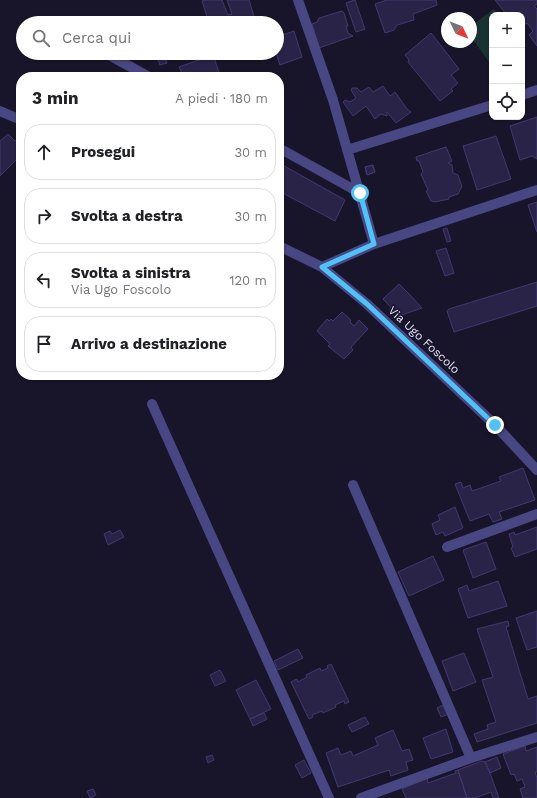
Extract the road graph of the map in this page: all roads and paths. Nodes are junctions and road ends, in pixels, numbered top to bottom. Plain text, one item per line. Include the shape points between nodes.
1 (298, 0) edge
2 (118, 60) edge
3 (140, 72) edge
4 (537, 90) edge
5 (525, 94) edge
6 (489, 105) edge
7 (0, 111) edge
8 (16, 118) edge
9 (348, 150) junction
10 (284, 151) edge
11 (537, 190) edge
12 (360, 193) junction
13 (374, 244) junction
14 (284, 248) edge
15 (322, 267) junction
16 (152, 404) dead end
17 (537, 470) edge
18 (353, 485) dead end
19 (537, 514) edge
20 (447, 547) dead end
21 (537, 737) edge
22 (471, 758) junction
23 (329, 798) edge
24 (361, 798) edge

1 - 9 street
2 - 3 street
4 - 5 street
6 - 9 street
7 - 8 street
9 - 12 street
10 - 12 street
11 - 13 street
12 - 13 street
13 - 15 street
14 - 15 street, Via Ugo Foscolo
15 - 17 street, Via Ugo Foscolo via 367,304 495,425
16 - 23 street
18 - 22 street
19 - 20 street
21 - 22 street
22 - 24 street

